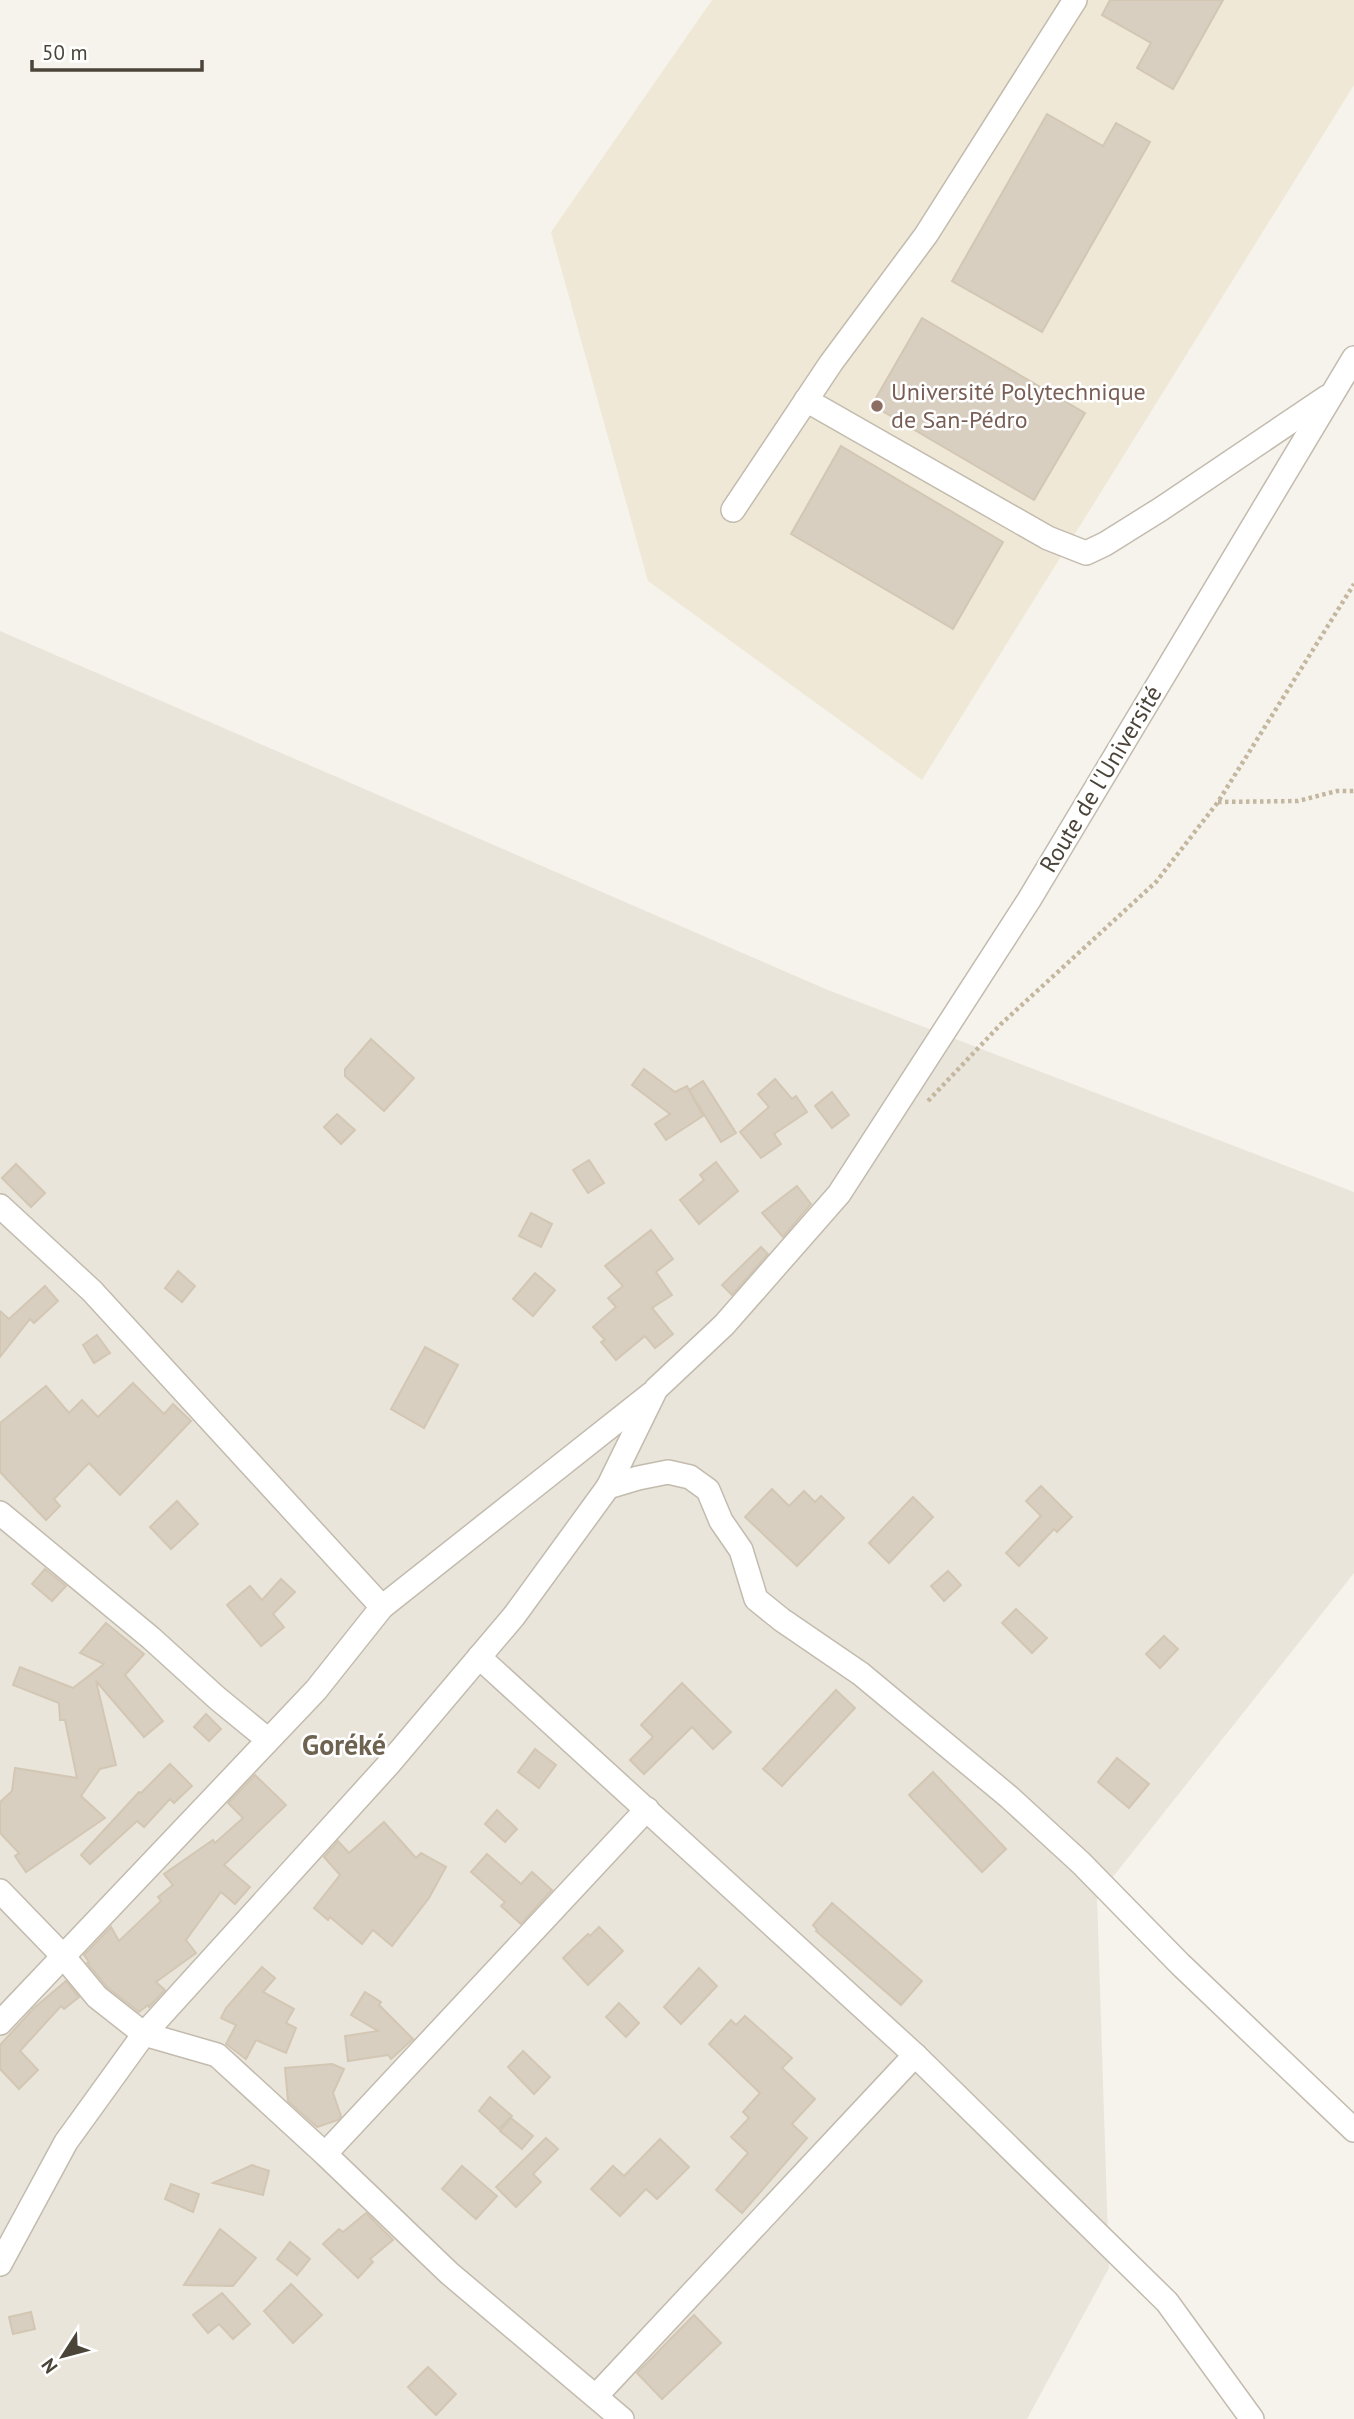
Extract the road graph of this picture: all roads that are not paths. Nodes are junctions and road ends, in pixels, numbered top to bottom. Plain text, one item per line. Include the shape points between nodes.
1 (1074, 0) edge
2 (1354, 358) edge
3 (1333, 393) junction
4 (806, 400) junction
5 (733, 510) dead end
6 (0, 1206) edge
7 (656, 1390) junction
8 (608, 1487) junction
9 (0, 1513) edge
10 (382, 1607) junction
11 (479, 1657) junction
12 (267, 1739) junction
13 (648, 1809) junction
14 (0, 1891) edge
15 (63, 1956) junction
16 (0, 2023) edge
17 (144, 2034) junction
18 (915, 2055) junction
19 (1354, 2130) edge
20 (325, 2154) junction
21 (0, 2264) edge
22 (596, 2396) junction
23 (622, 2419) edge
24 (1252, 2419) edge

1 - 4 street via 926,235
2 - 3 street, Route de l'Université
3 - 4 street via 1161,509 1086,553 1048,538
3 - 7 street, Route de l'Université via 1029,900 839,1194 724,1325
4 - 5 street
6 - 10 street via 92,1291
7 - 8 street
7 - 10 street
8 - 11 street
8 - 19 street via 668,1472 690,1477 708,1490 740,1550 756,1599 861,1674 1009,1797
9 - 12 street
10 - 12 street via 316,1690
11 - 13 street
11 - 17 street via 388,1765
12 - 15 street
13 - 18 street
13 - 20 street
14 - 15 street
15 - 16 street
15 - 17 street via 97,1997
17 - 20 street via 217,2054
17 - 21 street via 66,2142
18 - 22 street
18 - 24 street via 1167,2302
20 - 22 street via 449,2273
22 - 23 street

